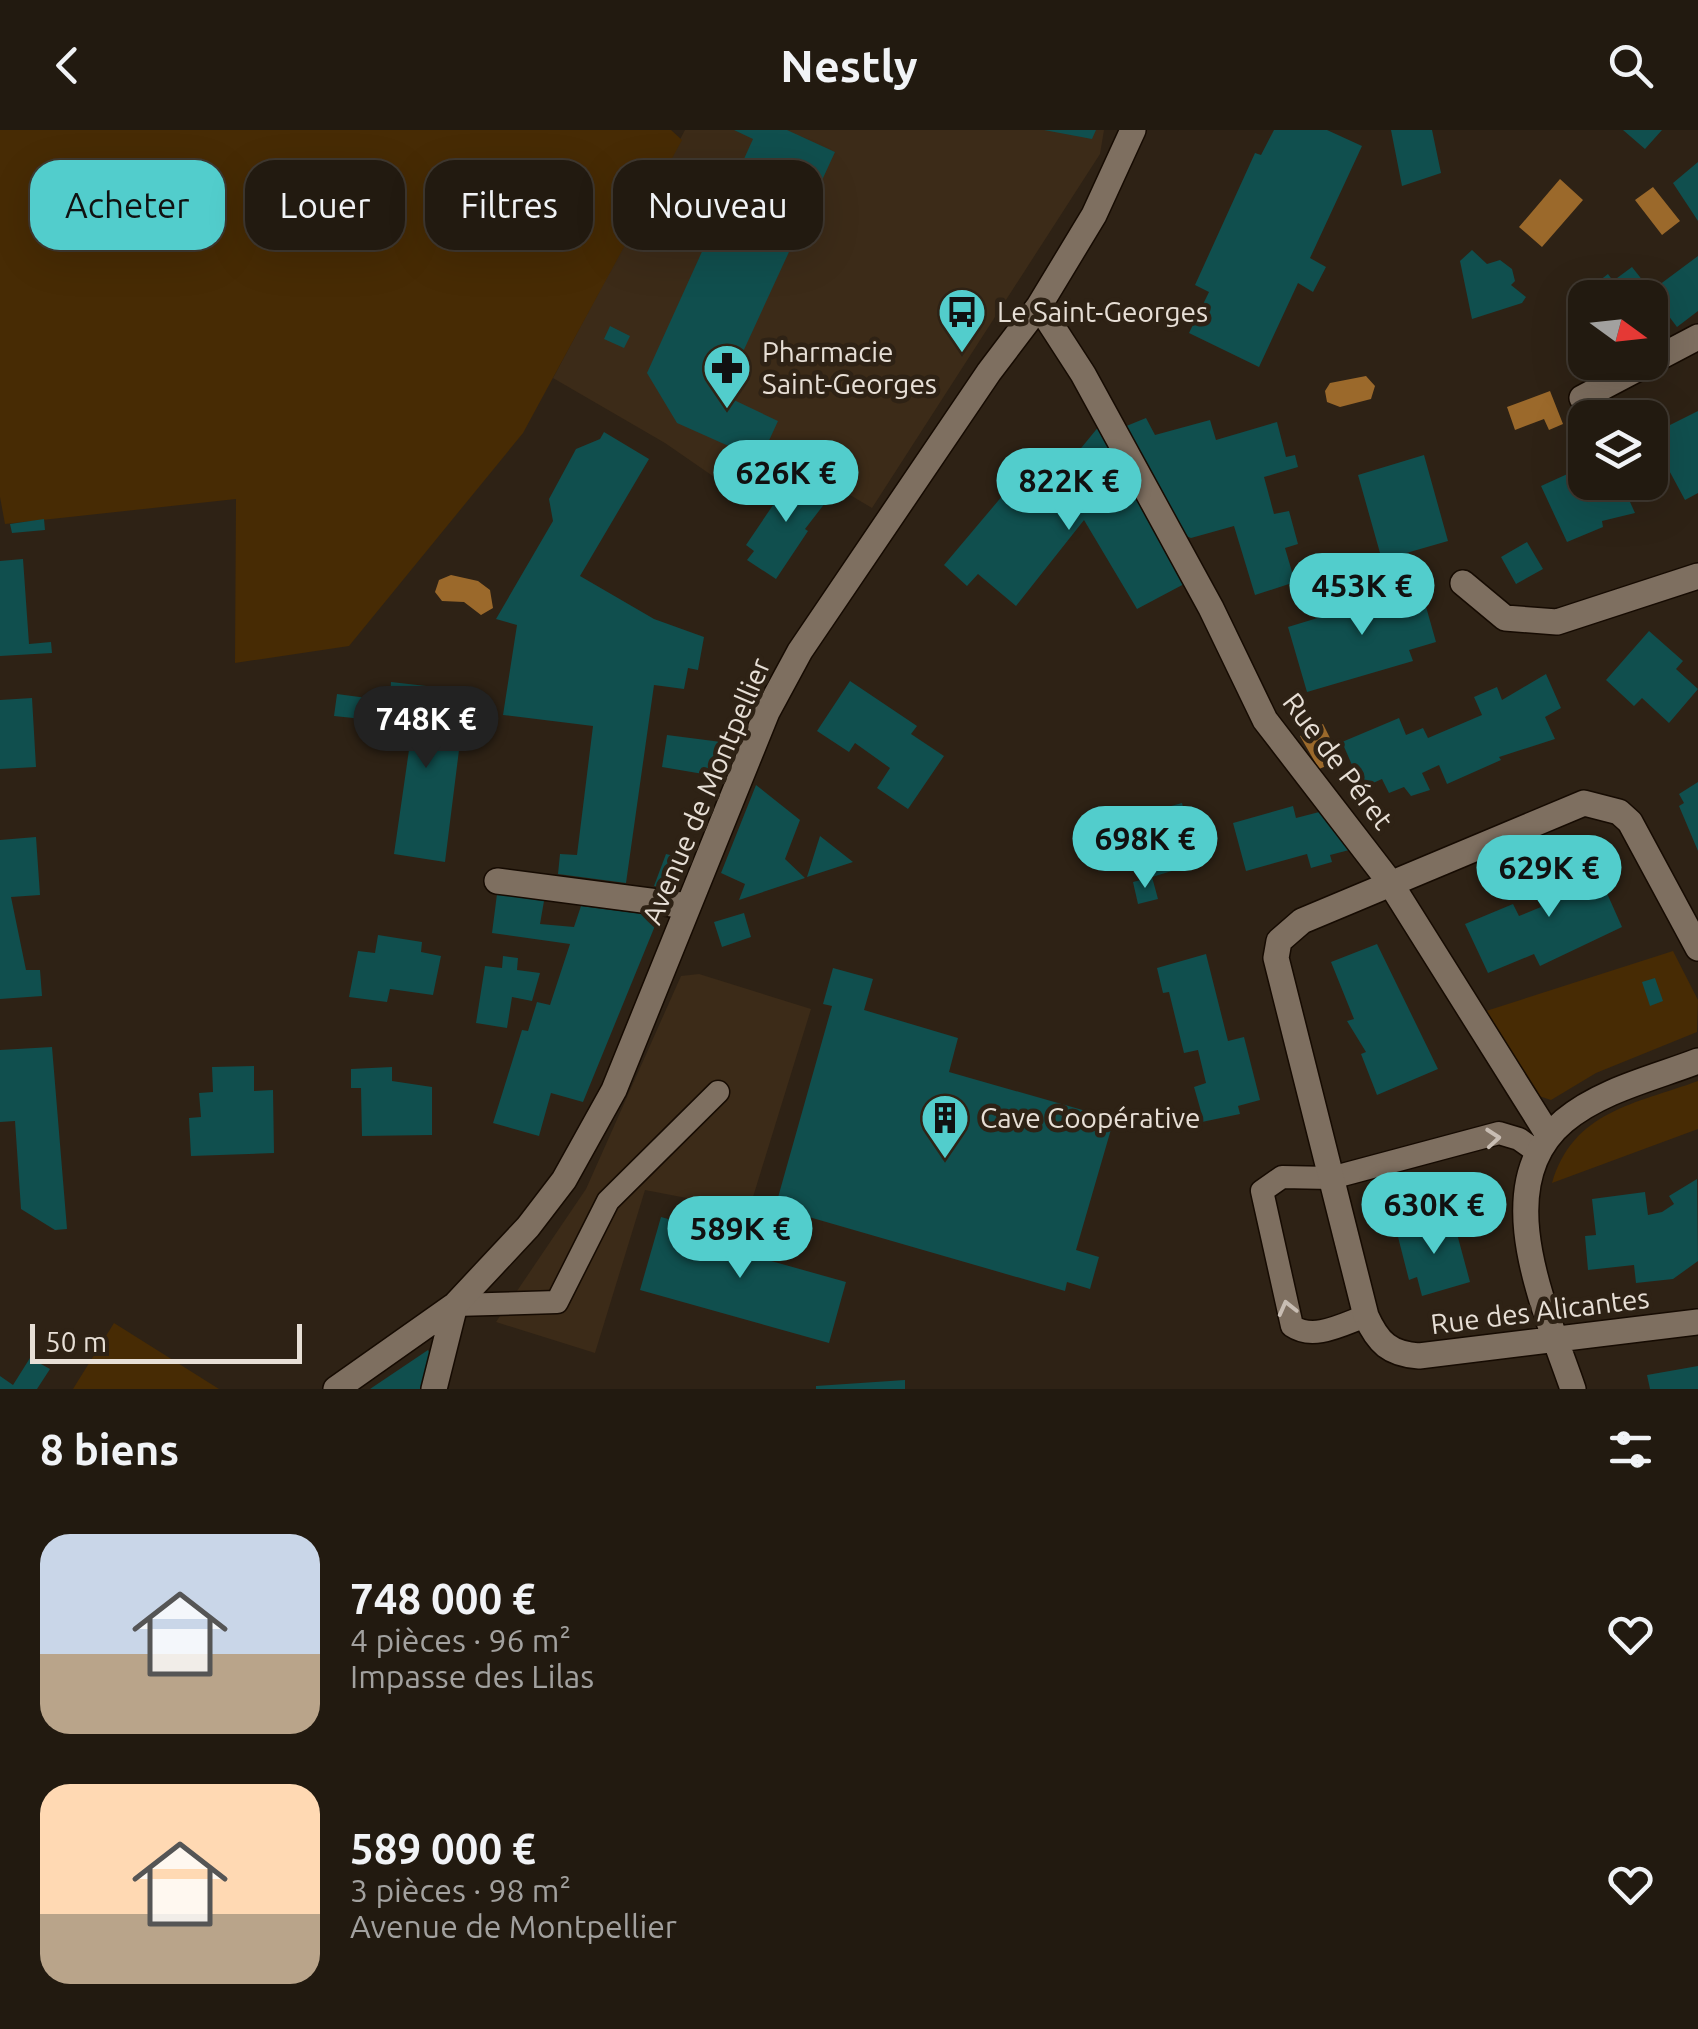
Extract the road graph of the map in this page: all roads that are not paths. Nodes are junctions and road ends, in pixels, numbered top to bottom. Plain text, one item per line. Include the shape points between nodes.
1 (1133, 130) edge
2 (1039, 306) junction
3 (1698, 337) edge
4 (1582, 398) dead end
5 (1698, 576) edge
6 (1463, 584) dead end
7 (497, 881) dead end
8 (1389, 881) junction
9 (688, 906) junction
10 (1698, 948) edge
11 (1698, 1062) edge
12 (718, 1092) dead end
13 (1543, 1144) junction
14 (1331, 1178) junction
15 (455, 1305) junction
16 (1366, 1316) junction
17 (1698, 1322) edge
18 (1556, 1341) junction
19 (336, 1389) edge
20 (434, 1389) edge
21 (1573, 1389) edge

1 - 2 street, Avenue de Montpellier via 1094,215
2 - 8 street, Rue de Péret via 1083,374 1266,720
2 - 9 street, Avenue de Montpellier via 800,651 767,712
3 - 4 street
5 - 6 street via 1557,622 1505,618
7 - 9 street
8 - 10 street, Rue des Alicantes via 1571,806 1601,805 1630,822
8 - 13 street, Rue de Péret
8 - 14 street, Rue des Alicantes via 1302,921 1279,941 1278,973
9 - 15 street, Avenue de Montpellier via 614,1090 579,1156 528,1227
11 - 13 street via 1599,1099
12 - 15 lane via 608,1200 557,1302
14 -> 13 lane via 1499,1133
13 - 18 street via 1529,1184 1528,1241
14 - 16 street, Rue des Alicantes
16 -> 14 lane via 1322,1332 1292,1326 1262,1191 1282,1178
15 - 19 street, Avenue de Montpellier
15 - 20 street
16 - 18 street, Rue des Alicantes via 1380,1342 1401,1355
17 - 18 street, Rue des Alicantes
18 - 21 street

